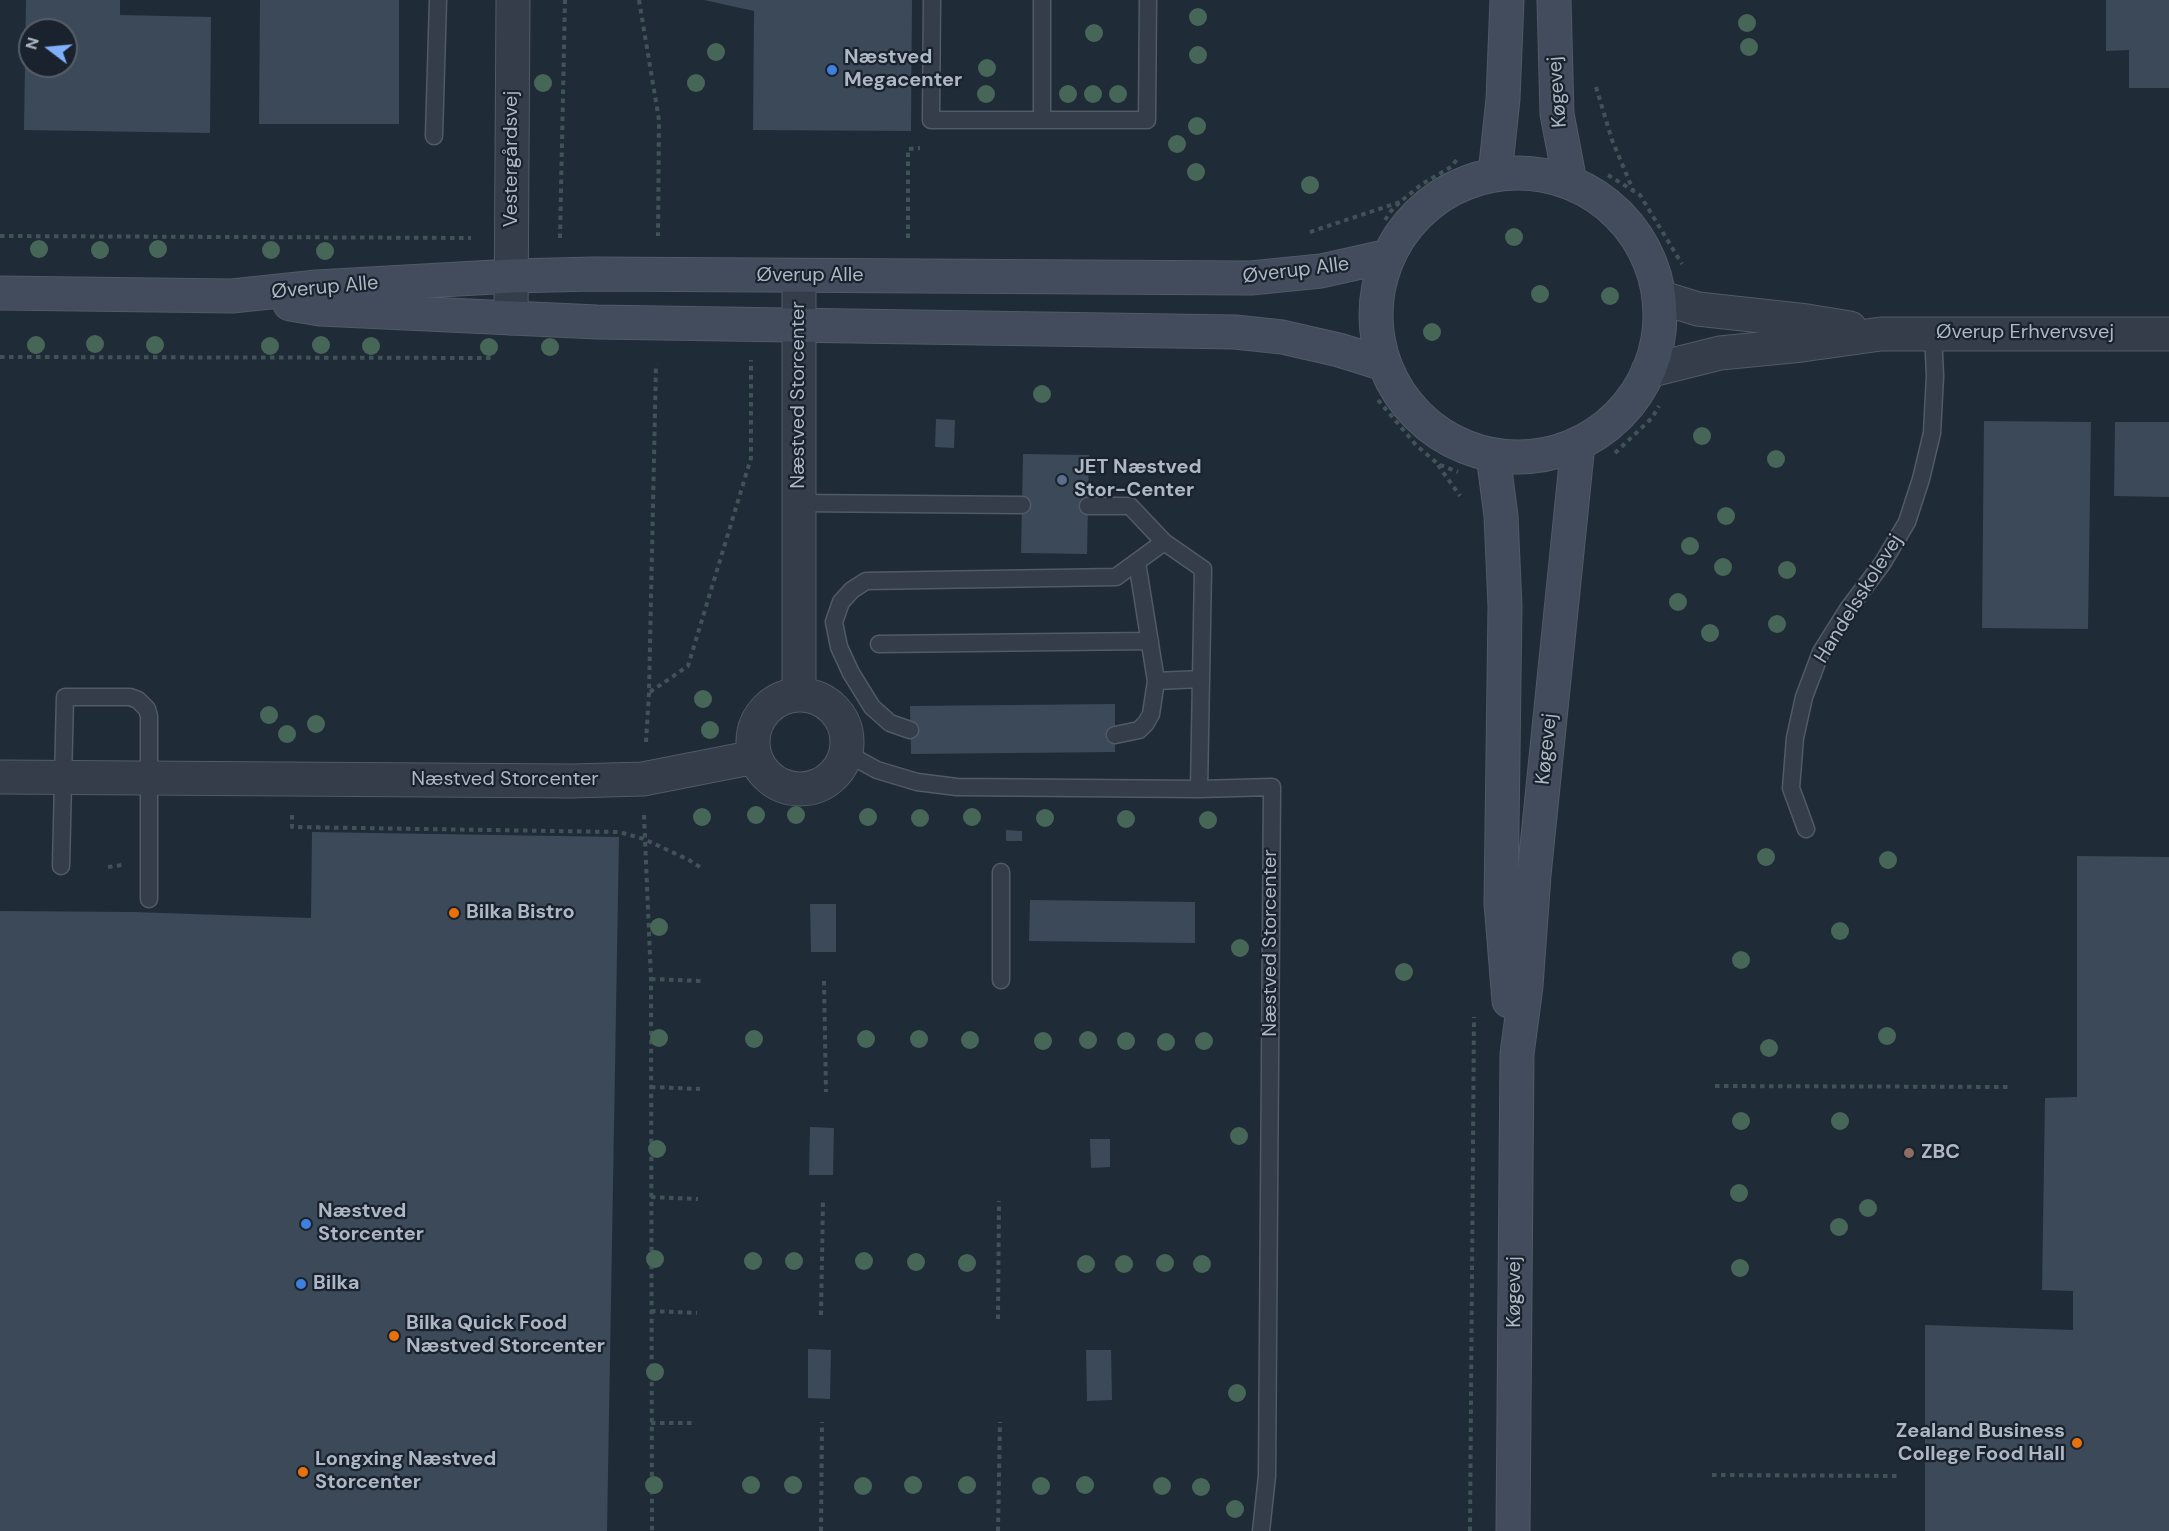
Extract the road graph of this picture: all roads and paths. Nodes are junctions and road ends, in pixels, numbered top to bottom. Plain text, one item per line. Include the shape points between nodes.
1 (438, 0) edge
2 (513, 0) edge
3 (565, 0) edge
4 (639, 0) edge
5 (932, 0) edge
6 (1041, 0) edge
7 (1148, 0) edge
8 (1507, 0) edge
9 (1554, 0) edge
10 (1595, 76) dead end
11 (931, 120) junction
12 (1041, 120) junction
13 (434, 136) dead end
14 (1563, 151) junction
15 (1497, 160) junction
16 (1570, 182) junction
17 (1633, 191) junction
18 (658, 236) dead end
19 (908, 242) dead end
20 (1375, 259) junction
21 (559, 275) junction
22 (512, 276) junction
23 (799, 276) junction
24 (0, 293) edge
25 (232, 296) junction
26 (1673, 302) junction
27 (511, 318) junction
28 (800, 326) junction
29 (1933, 332) junction
30 (1881, 334) junction
31 (2169, 334) edge
32 (751, 359) dead end
33 (1372, 360) junction
34 (1679, 363) junction
35 (656, 364) dead end
36 (1648, 371) junction
37 (1577, 460) junction
38 (1495, 469) junction
39 (799, 503) junction
40 (1023, 505) dead end
41 (1088, 506) dead end
42 (1164, 542) junction
43 (1137, 562) junction
44 (1150, 641) junction
45 (879, 644) dead end
46 (1201, 679) junction
47 (1156, 681) junction
48 (649, 693) junction
49 (800, 695) junction
50 (910, 729) dead end
51 (1115, 735) dead end
52 (846, 753) junction
53 (755, 757) junction
54 (0, 777) edge
55 (63, 778) junction
56 (149, 778) junction
57 (293, 779) junction
58 (643, 779) junction
59 (1198, 789) junction
60 (1806, 829) dead end
61 (644, 839) junction
62 (61, 867) dead end
63 (703, 869) dead end
64 (1001, 872) dead end
65 (149, 899) dead end
66 (651, 979) junction
67 (1001, 980) dead end
68 (701, 981) dead end
69 (824, 981) dead end
70 (1517, 1054) junction
71 (1715, 1086) dead end
72 (2012, 1086) dead end
73 (651, 1087) junction
74 (700, 1089) dead end
75 (825, 1092) dead end
76 (651, 1197) junction
77 (698, 1199) dead end
78 (823, 1200) dead end
79 (999, 1201) dead end
80 (651, 1311) junction
81 (697, 1313) dead end
82 (821, 1315) dead end
83 (999, 1318) dead end
84 (822, 1422) dead end
85 (1000, 1422) dead end
86 (651, 1423) junction
87 (695, 1423) dead end
88 (1712, 1475) dead end
89 (1901, 1476) dead end
90 (652, 1531) edge
91 (821, 1531) edge
92 (998, 1531) edge
93 (1261, 1531) edge
94 (1514, 1531) edge

1 - 13 lane
2 - 22 street, Vestergårdsvej
3 - 21 path
4 - 18 path via 659,120
5 - 11 lane
6 - 12 lane
7 - 12 lane via 1148,120
8 - 15 street
9 - 14 street, Køgevej via 1555,87
10 - 17 path via 1612,140
11 - 12 lane
11 - 19 path via 922,147 908,149
14 - 16 street, Køgevej
14 - 17 path
15 - 16 street via 1520,172
15 - 20 street via 1421,211
15 - 20 path via 1432,178 1400,202 1391,210
16 - 26 street via 1597,196 1620,216 1639,240
17 - 26 path via 1640,195 1685,268
20 - 23 street, Øverup Alle via 1321,271 1251,278
20 - 33 street via 1379,282 1377,338
21 - 22 street, Øverup Alle
21 - 23 street, Øverup Alle
22 - 25 street, Øverup Alle
22 - 27 street, Vestergårdsvej
23 - 28 street, Næstved Storcenter
24 - 25 street, Øverup Alle
25 - 27 street, Øverup Alle via 320,309
26 - 30 street, Øverup Erhvervsvej
26 - 36 street
27 - 28 street, Øverup Alle
28 - 33 street, Øverup Alle via 1235,332 1282,337
28 - 39 street, Næstved Storcenter
29 - 30 street, Øverup Erhvervsvej
29 - 31 street, Øverup Erhvervsvej
29 - 60 lane, Handelsskolevej via 1932,433 1907,522 1821,652 1804,697 1795,738 1791,788
30 - 34 street, Øverup Erhvervsvej via 1720,353
32 - 48 path via 751,458 688,666
33 - 38 street via 1426,424
33 - 38 path via 1378,400 1416,445 1438,464 1468,477
34 - 36 street, Øverup Erhvervsvej
34 - 37 path via 1652,418 1603,466
35 - 48 path
36 - 37 street via 1636,394
37 - 38 street via 1537,456
37 - 70 street, Køgevej
38 - 70 street, Køgevej via 1505,606 1501,903
39 - 40 lane
39 - 49 street, Næstved Storcenter
41 - 42 lane via 1130,506
42 - 43 lane
42 - 46 lane via 1203,569
43 - 44 lane
43 - 50 lane via 1116,578 866,580 852,590 840,602 834,622 839,647 872,707 890,723
44 - 45 lane
44 - 47 lane
46 - 47 lane
46 - 59 lane
47 - 51 lane via 1146,723 1139,730
48 - 58 path
49 - 52 street via 826,703 837,713 844,725
49 - 53 street via 785,697 762,714 752,742
52 - 53 street via 841,767 830,779 802,790 773,782
52 - 59 lane, Næstved Storcenter via 877,770 917,782 957,787
53 - 58 street, Næstved Storcenter
54 - 55 street, Næstved Storcenter
55 - 56 street, Næstved Storcenter
55 - 56 lane via 64,697 130,697 142,702 149,716
55 - 62 lane
56 - 57 street, Næstved Storcenter
56 - 65 lane
57 - 58 street, Næstved Storcenter
57 - 61 path via 292,827 619,832
58 - 61 path
59 - 93 lane, Næstved Storcenter via 1272,787 1267,1476
61 - 63 path
61 - 66 path
64 - 67 lane
66 - 68 path
66 - 73 path
69 - 75 path
70 - 94 street, Køgevej
71 - 72 path
73 - 74 path
73 - 76 path
76 - 77 path
76 - 80 path
78 - 82 path
79 - 83 path
80 - 81 path
80 - 86 path
84 - 91 path
85 - 92 path
86 - 87 path
86 - 90 path
88 - 89 path

